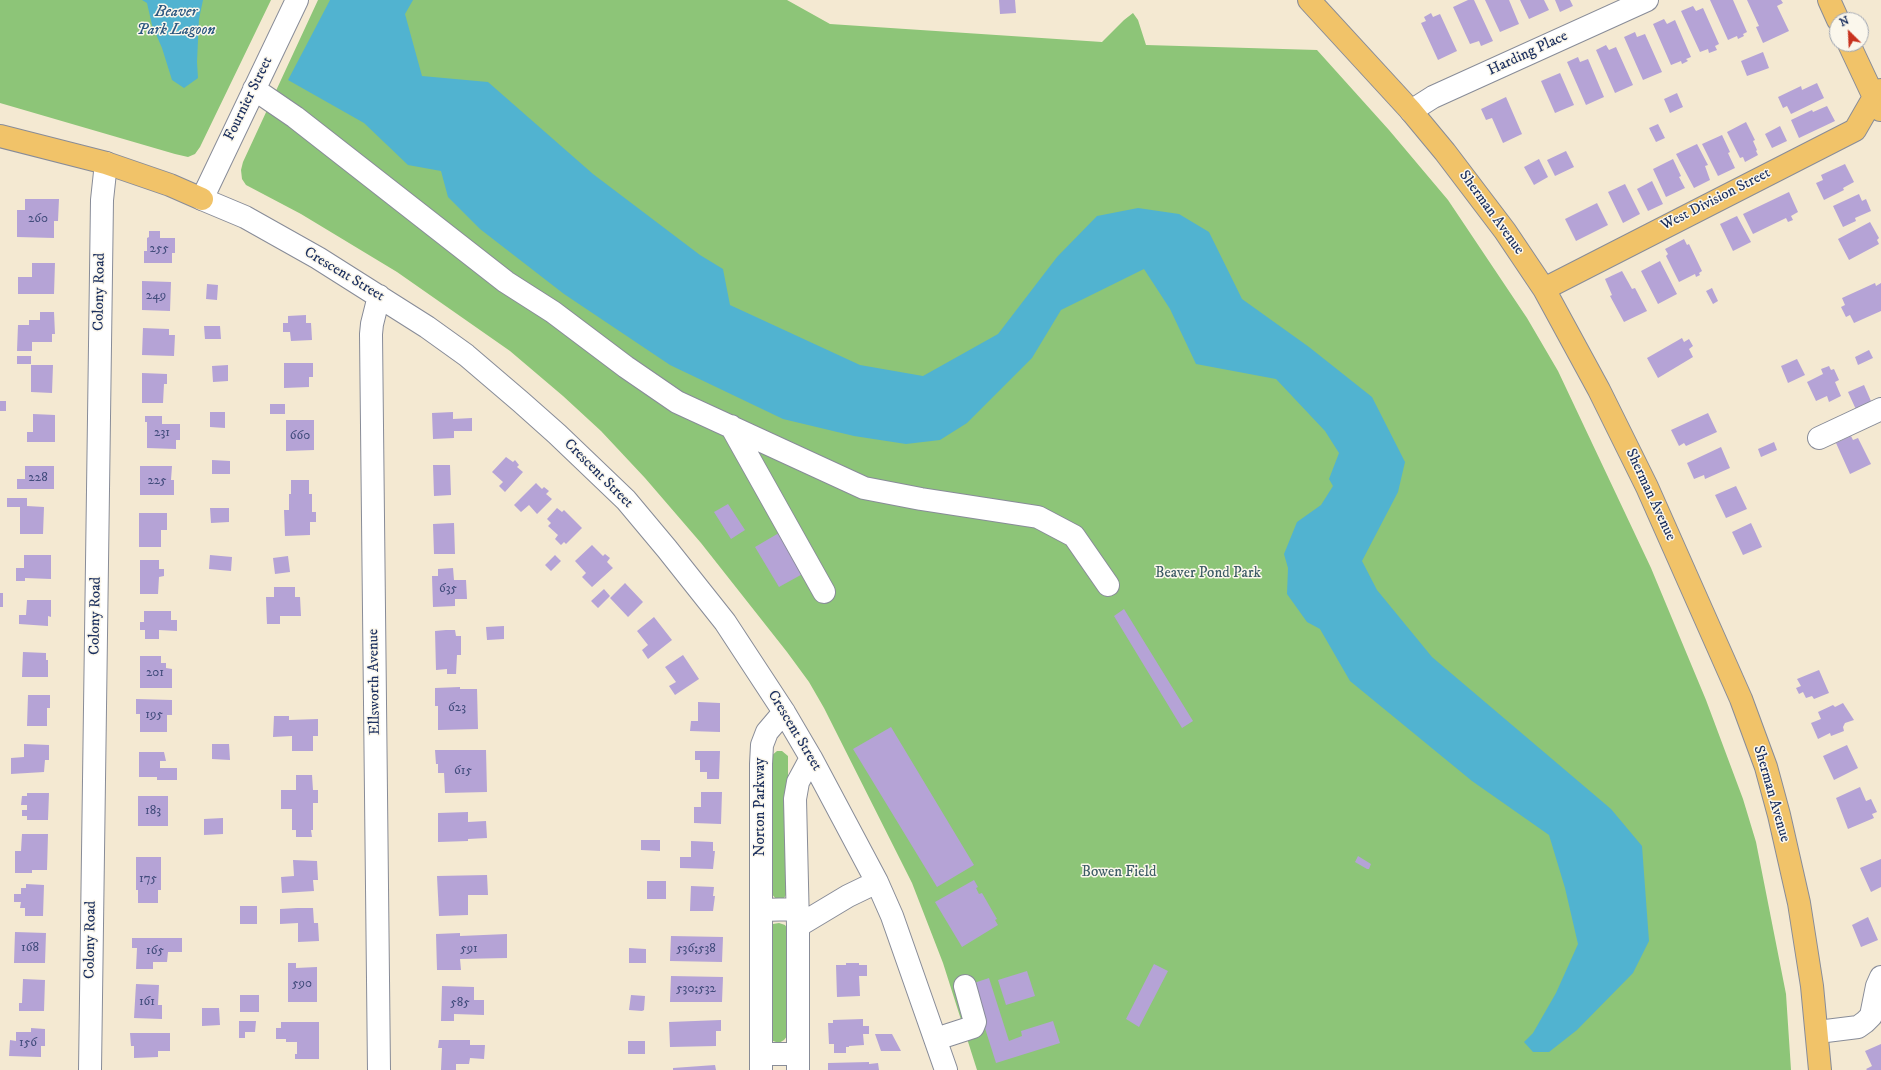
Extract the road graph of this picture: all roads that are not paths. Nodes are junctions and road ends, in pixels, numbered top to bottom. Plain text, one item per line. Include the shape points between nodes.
1 (297, 0) edge
2 (1309, 0) edge
3 (1647, 0) edge
4 (1829, 0) edge
5 (1834, 12) edge
6 (1853, 52) edge
7 (254, 88) junction
8 (1879, 100) edge
9 (1411, 111) junction
10 (0, 136) edge
11 (106, 162) junction
12 (202, 199) junction
13 (1544, 289) junction
14 (379, 296) junction
15 (1881, 409) edge
16 (731, 426) junction
17 (1820, 438) dead end
18 (1108, 585) dead end
19 (824, 592) dead end
20 (784, 712) junction
21 (811, 758) junction
22 (878, 882) junction
23 (761, 910) junction
24 (798, 918) junction
25 (1881, 977) edge
26 (964, 986) dead end
27 (1818, 1032) junction
28 (936, 1039) junction
29 (761, 1062) edge
30 (798, 1062) edge
31 (90, 1070) edge
32 (379, 1070) edge
33 (946, 1070) edge
34 (1820, 1070) edge

1 - 7 street, Fournier Street
2 - 9 main road, Sherman Avenue
3 - 9 street, Harding Place via 1433,97
4 - 5 main road
6 - 8 main road
7 - 12 street, Fournier Street
7 - 16 street via 295,116 506,282 553,312 677,402
8 - 13 main road, West Division Street via 1854,130
9 - 13 main road, Sherman Avenue via 1475,190
10 - 11 main road, Crescent Street
11 - 12 main road, Crescent Street via 170,184
11 - 31 street, Colony Road via 102,200
12 - 14 street, Crescent Street via 245,217
13 - 27 main road, Sherman Avenue via 1599,390 1647,487 1741,699 1766,767 1789,859 1799,903
14 - 20 street, Crescent Street via 466,355 557,434 626,500 725,622
14 - 32 street, Ellsworth Avenue via 371,334
15 - 17 street
16 - 18 street via 864,488 1038,517 1074,536
16 - 19 street
20 - 21 street, Crescent Street
20 - 23 street, Norton Parkway via 767,732 762,745
21 - 22 street, Crescent Street
21 - 24 street, Norton Parkway via 798,782 795,799
22 - 24 street
22 - 28 street, Crescent Street
23 - 24 street
23 - 29 street, Norton Parkway
24 - 30 street, Norton Parkway
25 - 27 street via 1871,1016 1865,1022 1858,1027
26 - 28 street via 975,1022 973,1027
27 - 34 main road, Sherman Avenue
28 - 33 street, Crescent Street
29 - 30 street, Norton Parkway

